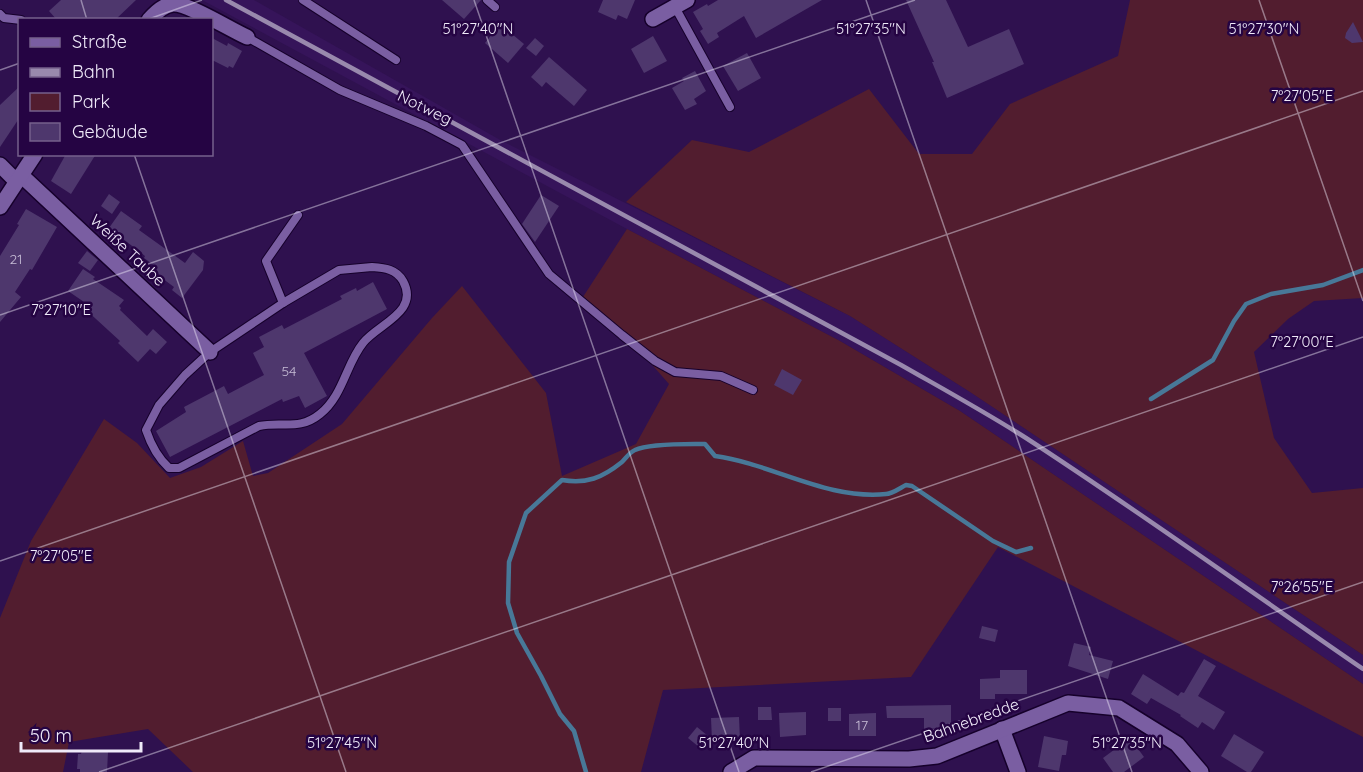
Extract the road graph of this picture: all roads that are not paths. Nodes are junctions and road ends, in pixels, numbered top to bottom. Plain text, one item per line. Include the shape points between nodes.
1 (303, 0) edge
2 (487, 0) edge
3 (681, 3) edge
4 (495, 8) dead end
5 (0, 14) edge
6 (151, 18) edge
7 (208, 18) edge
8 (653, 19) dead end
9 (18, 20) edge
10 (213, 21) edge
11 (247, 38) joint
12 (396, 60) dead end
13 (730, 107) dead end
14 (34, 156) edge
15 (0, 165) edge
16 (19, 178) junction
17 (0, 207) edge
18 (298, 215) dead end
19 (283, 303) junction
20 (210, 352) junction
21 (753, 390) dead end
22 (1002, 729) junction
23 (838, 765) edge
24 (731, 772) edge
25 (1018, 772) edge
26 (1201, 772) edge

1 - 12 lane
2 - 4 lane
3 - 8 street
3 - 13 lane
5 - 9 lane
6 - 7 street, Notweg via 172,4
10 - 11 street, Notweg
11 - 21 lane, Notweg via 340,90 462,146 549,274 622,336 675,372 721,376
14 - 16 street
15 - 16 street, Weiße Taube
16 - 17 street
16 - 20 street, Weiße Taube
18 - 19 lane via 266,261
19 - 20 lane
19 - 20 lane via 339,270 364,267 389,268 400,275 408,294 399,313 363,344 334,399 320,414 304,423 259,426 197,460 169,468 153,449 146,430 159,405
22 - 23 street, Bahnebredde via 936,756
22 - 25 street
22 - 26 street, Bahnebredde via 1068,703 1119,708 1177,744
23 - 24 street, Bahnebredde via 754,758

